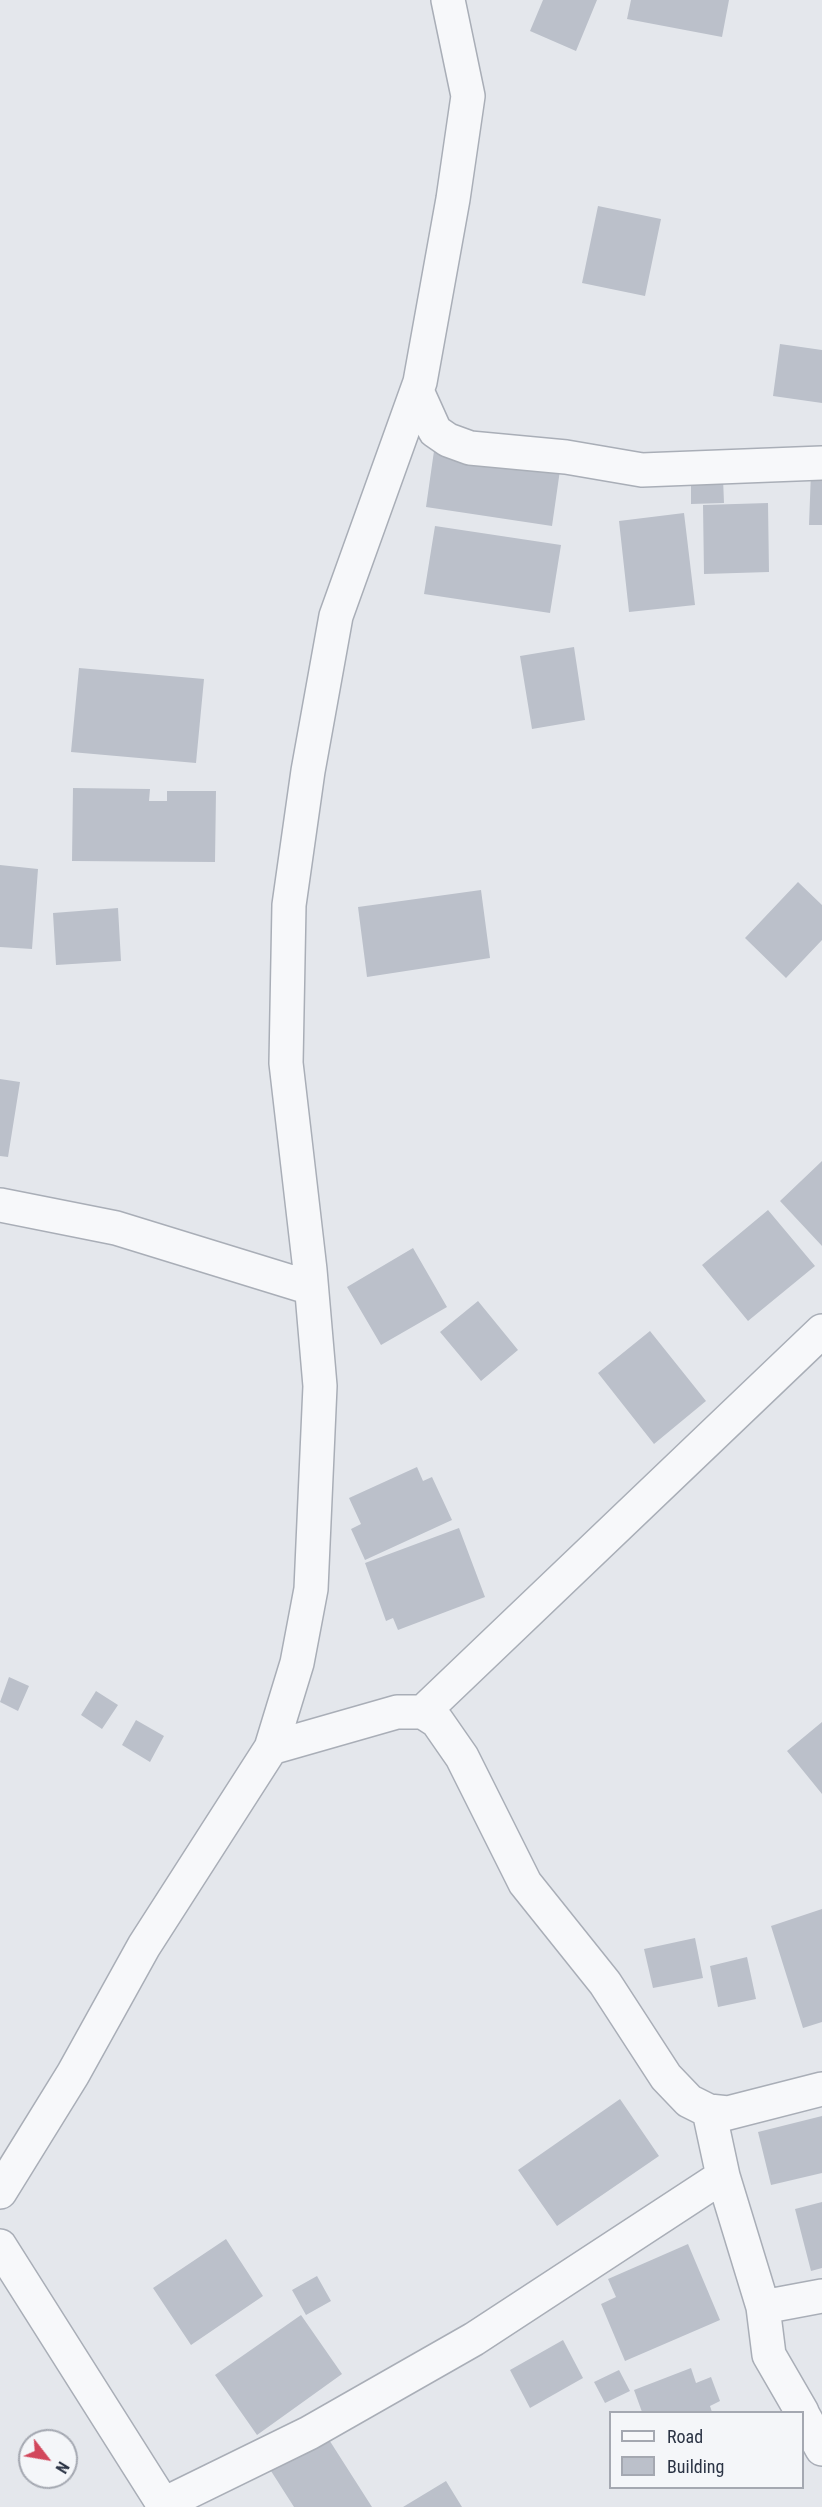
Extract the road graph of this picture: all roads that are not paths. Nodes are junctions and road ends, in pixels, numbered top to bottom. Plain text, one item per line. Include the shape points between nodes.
1 (448, 0) edge
2 (417, 391) junction
3 (822, 463) edge
4 (0, 1205) edge
5 (311, 1288) junction
6 (822, 1331) edge
7 (423, 1712) junction
8 (271, 1748) junction
9 (822, 2089) edge
10 (709, 2110) junction
11 (723, 2176) junction
12 (0, 2192) edge
13 (0, 2246) edge
14 (822, 2296) edge
15 (763, 2307) junction
16 (801, 2411) edge
17 (804, 2417) edge
18 (822, 2449) edge
19 (164, 2505) edge

1 - 2 street via 468,96
2 - 3 street via 435,431 470,448 566,457 642,470
2 - 5 street via 336,616 289,905 286,1064
4 - 5 street via 116,1228
5 - 8 street via 320,1386 311,1589 297,1663
6 - 7 street
7 - 8 street via 397,1712
7 - 10 street via 437,1721 462,1757 525,1883 605,1983 666,2077 689,2101
8 - 12 street via 144,1946 73,2074
9 - 10 street via 728,2113
10 - 11 street
11 - 15 street
11 - 19 street via 474,2339 309,2433
13 - 19 street
14 - 15 street
15 - 16 street via 769,2355
17 - 18 street

